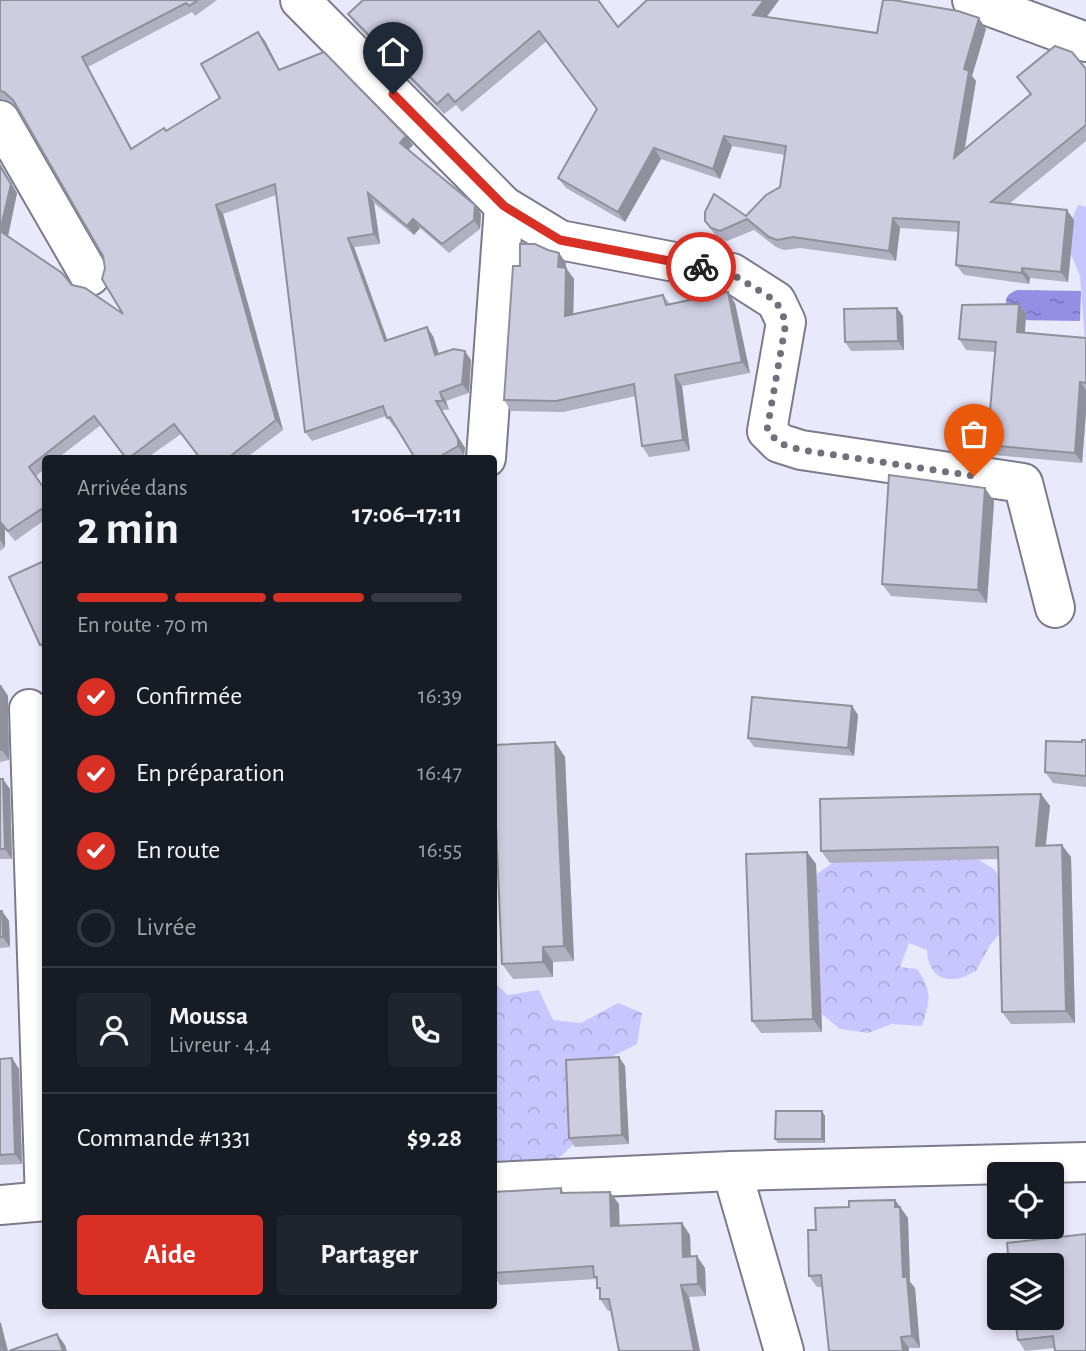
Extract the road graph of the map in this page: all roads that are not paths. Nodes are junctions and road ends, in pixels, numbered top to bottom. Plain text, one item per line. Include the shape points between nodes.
1 (300, 0) edge
2 (972, 0) edge
3 (1086, 42) edge
4 (0, 120) edge
5 (504, 206) junction
6 (90, 275) dead end
7 (486, 455) edge
8 (1055, 608) dead end
9 (29, 709) dead end
10 (42, 1109) edge
11 (1086, 1162) edge
12 (732, 1171) junction
13 (497, 1182) edge
14 (42, 1201) edge
15 (0, 1205) edge
16 (784, 1351) edge

1 - 5 street
2 - 3 street
4 - 6 street
5 - 7 street
5 - 8 street via 560,240 732,274 776,301 786,322 767,430 779,443 801,450 1023,483
9 - 10 street
11 - 12 street
12 - 13 street
12 - 16 street
14 - 15 street

